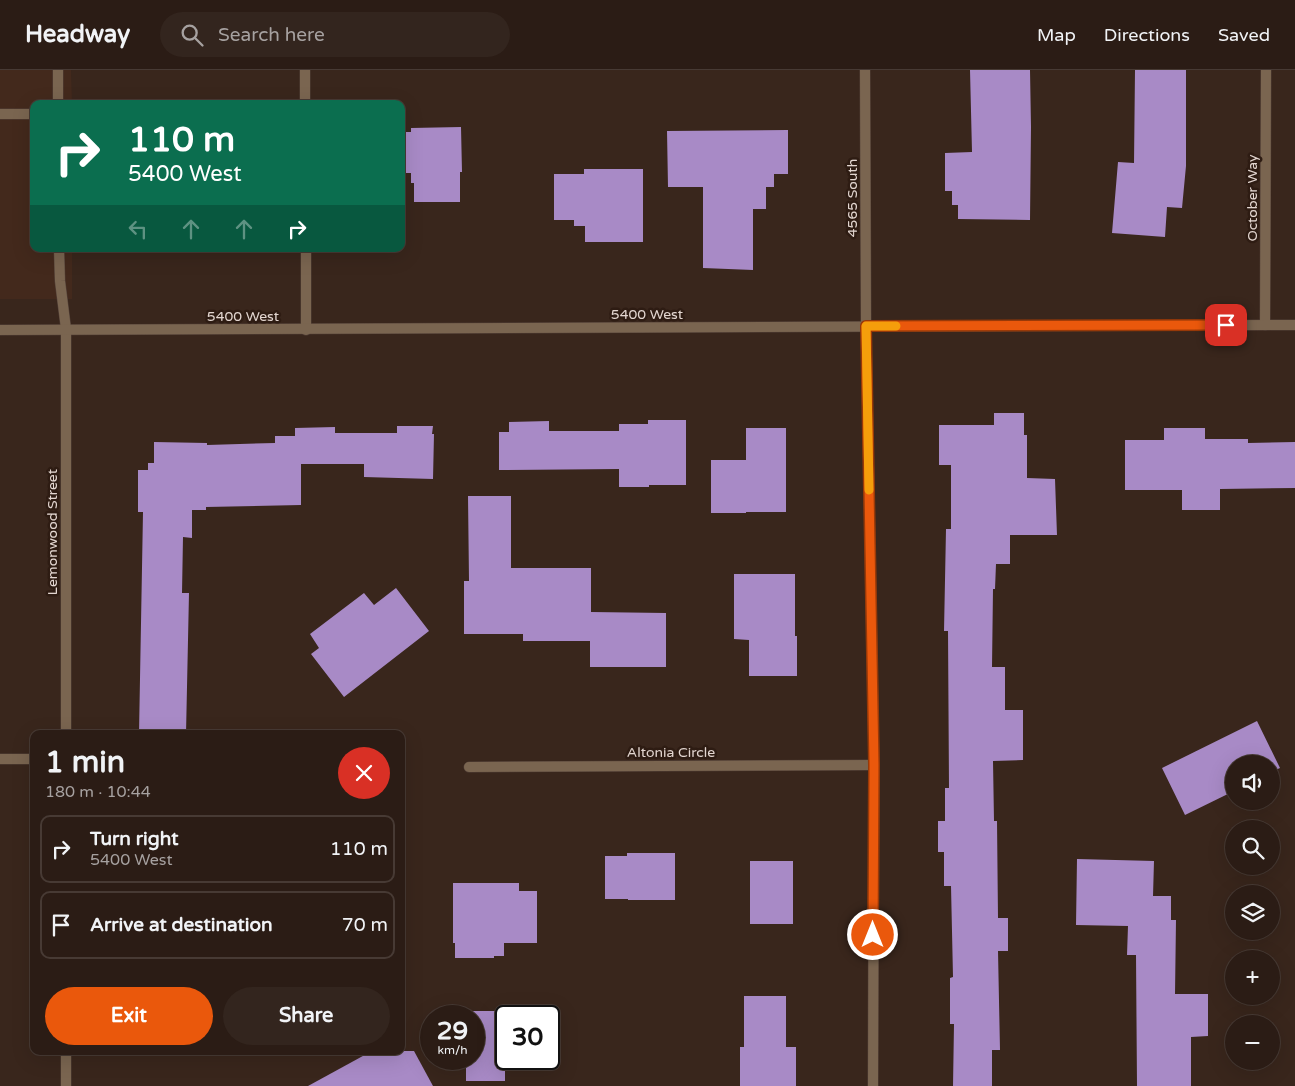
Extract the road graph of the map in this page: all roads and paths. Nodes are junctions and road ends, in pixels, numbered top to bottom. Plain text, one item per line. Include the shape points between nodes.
1 (58, 70) edge
2 (305, 70) edge
3 (865, 70) edge
4 (1266, 70) edge
5 (58, 100) edge
6 (305, 100) edge
7 (0, 114) edge
8 (30, 114) edge
9 (59, 252) edge
10 (306, 252) edge
11 (1266, 325) junction
12 (1295, 325) edge
13 (866, 326) junction
14 (66, 329) junction
15 (0, 330) edge
16 (306, 330) junction
17 (66, 730) edge
18 (0, 759) edge
19 (30, 759) edge
20 (874, 765) junction
21 (469, 767) dead end
22 (66, 1055) edge
23 (66, 1086) edge
24 (873, 1086) edge

1 - 5 street
2 - 6 street
3 - 13 street, 4565 South
4 - 11 street, October Way
7 - 8 street
9 - 14 street, Lemonwood Street
10 - 16 street
11 - 12 street, 5400 West
11 - 13 street, 5400 West
13 - 16 street, 5400 West
13 - 20 street, 4565 South
14 - 15 street, 5400 West
14 - 16 street, 5400 West
14 - 17 street, Lemonwood Street
18 - 19 street
20 - 21 street, Altonia Circle
20 - 24 street, 4565 South
22 - 23 street

